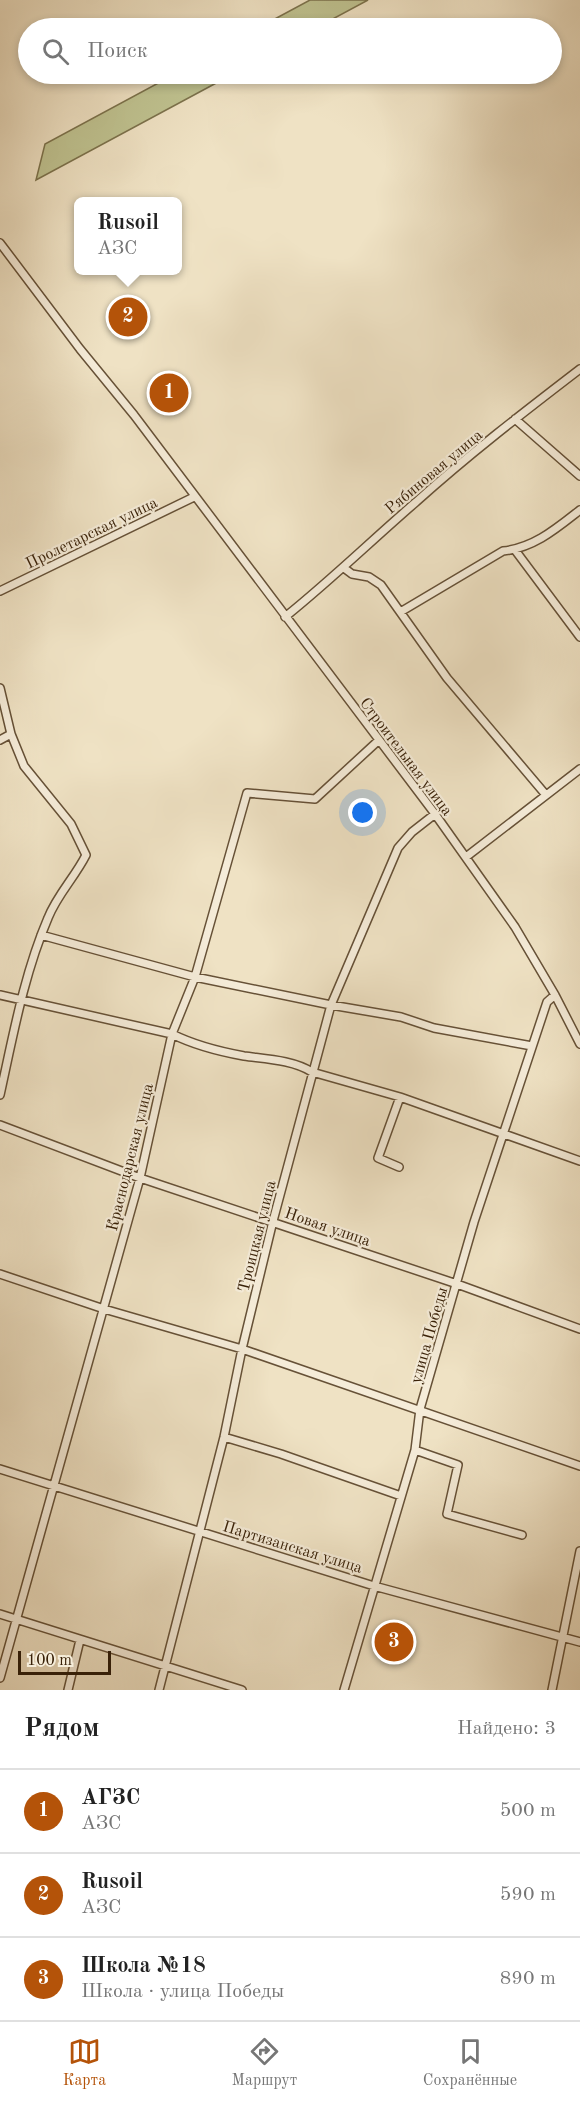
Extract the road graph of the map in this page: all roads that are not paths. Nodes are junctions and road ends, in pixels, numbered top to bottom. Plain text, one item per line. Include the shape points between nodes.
1 (0, 243) edge
2 (580, 369) edge
3 (515, 419) junction
4 (580, 476) edge
5 (194, 497) junction
6 (580, 510) edge
7 (515, 550) junction
8 (344, 568) junction
9 (0, 591) edge
10 (402, 611) junction
11 (285, 617) junction
12 (580, 637) edge
13 (0, 688) edge
14 (11, 734) junction
15 (0, 740) edge
16 (379, 740) junction
17 (580, 769) edge
18 (546, 795) junction
19 (435, 814) junction
20 (466, 857) junction
21 (41, 935) junction
22 (195, 977) junction
23 (0, 995) edge
24 (555, 995) junction
25 (21, 1001) junction
26 (331, 1005) junction
27 (172, 1034) junction
28 (580, 1044) edge
29 (532, 1046) junction
30 (312, 1072) junction
31 (0, 1095) edge
32 (400, 1098) junction
33 (0, 1125) edge
34 (504, 1134) junction
35 (580, 1161) edge
36 (399, 1167) dead end
37 (140, 1178) junction
38 (273, 1221) junction
39 (0, 1274) edge
40 (457, 1284) junction
41 (104, 1309) junction
42 (580, 1329) edge
43 (242, 1349) junction
44 (420, 1409) junction
45 (224, 1437) junction
46 (415, 1450) junction
47 (580, 1466) edge
48 (0, 1469) edge
49 (53, 1485) junction
50 (401, 1496) junction
51 (200, 1531) junction
52 (522, 1535) dead end
53 (580, 1551) edge
54 (374, 1586) junction
55 (0, 1614) edge
56 (16, 1620) junction
57 (563, 1637) junction
58 (80, 1640) junction
59 (580, 1642) edge
60 (165, 1666) junction
61 (0, 1678) edge
62 (68, 1690) edge
63 (159, 1690) edge
64 (242, 1690) edge
65 (344, 1690) edge
66 (552, 1690) edge

1 - 5 street, Строительная улица
2 - 3 street, Рябиновая улица
3 - 4 street
3 - 8 street, Рябиновая улица via 416,501
5 - 9 street, Пролетарская улица
5 - 11 street, Строительная улица
6 - 7 street via 544,538
7 - 10 street via 503,551
7 - 12 street
8 - 10 street via 381,585
8 - 11 street, Рябиновая улица
10 - 18 street via 447,678
11 - 16 street, Строительная улица
13 - 14 street
14 - 15 street
14 - 21 street via 24,766 70,824 86,855 58,898
16 - 19 street, Строительная улица
16 - 22 street, Краснодарская улица via 315,799 247,793
17 - 18 street
18 - 20 street
19 - 20 street, Строительная улица
19 - 26 street, Троицкая улица via 398,848
20 - 24 street, Строительная улица via 515,927
21 - 22 street
21 - 25 street
22 - 26 street
22 - 27 street, Краснодарская улица
23 - 25 street
24 - 28 street, Строительная улица
24 - 29 street, улица Победы via 547,1002
25 - 27 street
25 - 31 street
26 - 29 street
26 - 30 street, Троицкая улица
27 - 30 street
27 - 37 street, Краснодарская улица
29 - 34 street, улица Победы
30 - 32 street
30 - 38 street, Троицкая улица
32 - 34 street
32 - 36 street via 378,1158
33 - 37 street, Новая улица
34 - 35 street
34 - 40 street, улица Победы
37 - 38 street, Новая улица
37 - 41 street, Краснодарская улица
38 - 40 street, Новая улица
38 - 43 street, Троицкая улица
39 - 41 street
40 - 42 street, Новая улица
40 - 44 street, улица Победы
41 - 43 street
41 - 49 street, Краснодарская улица
43 - 44 street
43 - 45 street, Троицкая улица
44 - 46 street, улица Победы
44 - 47 street
45 - 50 street
45 - 51 street, Троицкая улица
46 - 50 street, улица Победы
46 - 52 street via 458,1466 447,1514
48 - 49 street, Партизанская улица
49 - 51 street, Партизанская улица
49 - 56 street, Краснодарская улица
50 - 54 street, улица Победы
51 - 54 street, Партизанская улица
51 - 60 street, Троицкая улица
53 - 57 street
54 - 57 street, Партизанская улица
54 - 65 street, улица Победы
55 - 56 street
56 - 58 street
56 - 61 street, Краснодарская улица
57 - 59 street, Партизанская улица
57 - 66 street
58 - 60 street
58 - 62 street
60 - 63 street, Троицкая улица
60 - 64 street

